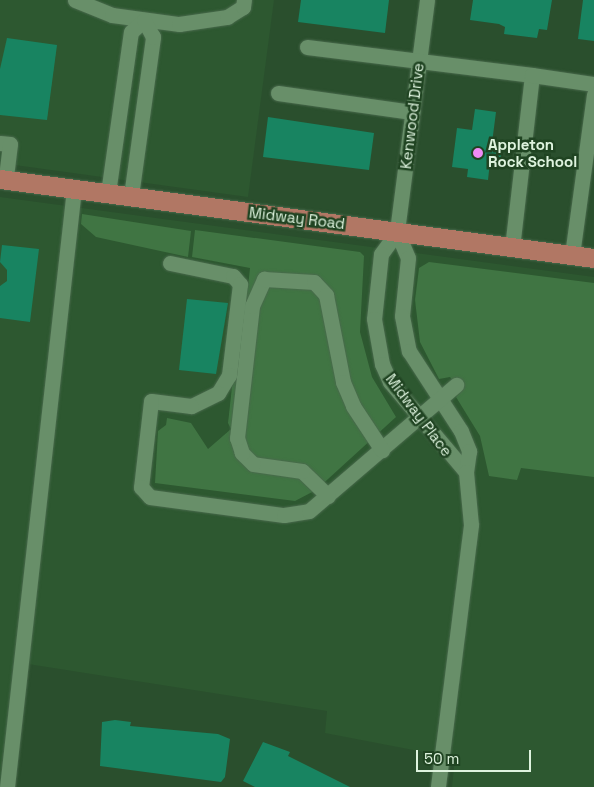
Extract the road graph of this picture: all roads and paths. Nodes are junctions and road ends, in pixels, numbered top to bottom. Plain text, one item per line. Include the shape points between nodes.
1 (75, 0) edge
2 (244, 0) edge
3 (427, 0) edge
4 (144, 20) junction
5 (307, 47) dead end
6 (419, 62) junction
7 (532, 75) junction
8 (594, 84) edge
9 (278, 93) dead end
10 (594, 94) edge
11 (412, 112) junction
12 (0, 143) edge
13 (3, 179) edge
14 (74, 188) junction
15 (108, 193) junction
16 (131, 196) junction
17 (397, 232) junction
18 (512, 247) junction
19 (572, 255) junction
20 (594, 258) edge
21 (170, 263) dead end
22 (456, 385) dead end
23 (440, 400) junction
24 (421, 418) junction
25 (382, 450) junction
26 (466, 472) junction
27 (328, 496) junction
28 (7, 787) edge
29 (438, 787) edge

1 - 4 street via 112,15
2 - 4 street via 243,8 226,17 179,24
3 - 6 street, Kenwood Drive
4 - 15 street via 131,32
4 - 16 street via 153,37
5 - 6 street
6 - 7 street
6 - 11 street, Kenwood Drive
7 - 8 street
7 - 18 street
9 - 11 street
10 - 19 street
11 - 17 street, Kenwood Drive
12 - 13 street via 10,144
13 - 14 main road, Midway Road
14 - 15 main road, Midway Road
14 - 28 street
15 - 16 main road, Midway Road
16 - 17 main road, Midway Road
17 - 18 main road, Midway Road
17 - 23 street, Midway Place via 408,258 403,332 416,366
17 - 24 street, Midway Place via 381,254 374,295 376,342 390,382
18 - 19 main road, Midway Road
19 - 20 main road, Midway Road
21 - 27 street via 238,278 230,366 226,382 207,400 191,406 151,401 142,494 284,515 309,511
22 - 23 street
23 - 24 street
23 - 26 street, Midway Place via 466,440
24 - 25 street
24 - 26 street, Midway Place
25 - 27 street
25 - 27 street via 352,406 343,382 326,295 314,282 264,279 252,306 236,438 242,453 254,464 302,471
26 - 29 street, Midway Place via 471,525

